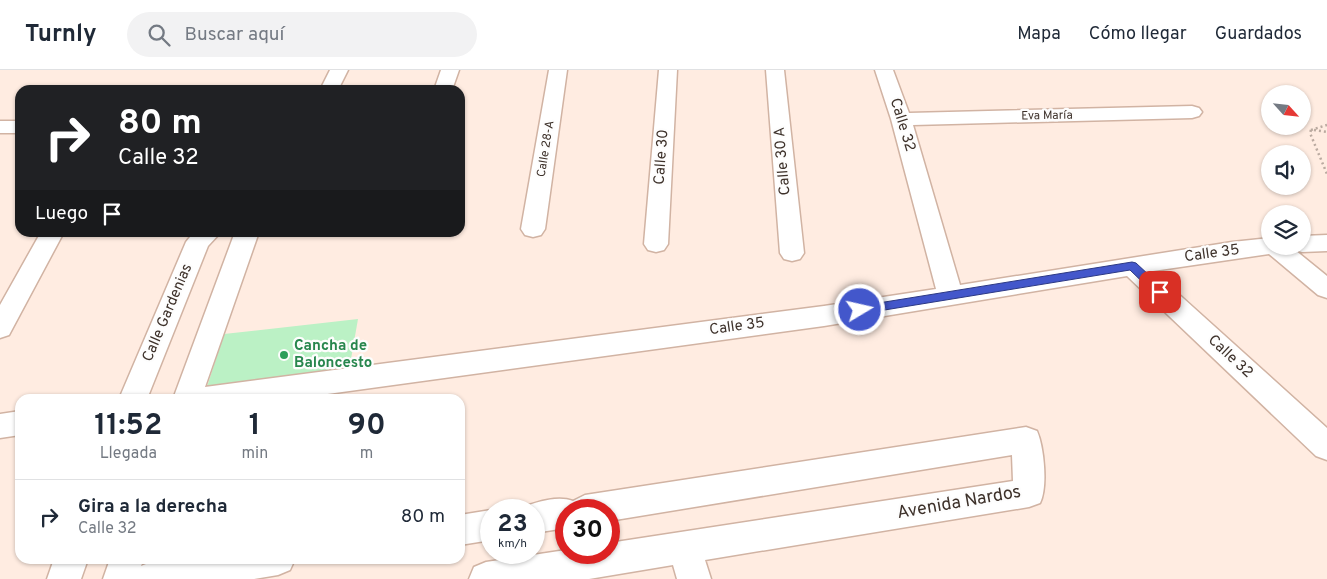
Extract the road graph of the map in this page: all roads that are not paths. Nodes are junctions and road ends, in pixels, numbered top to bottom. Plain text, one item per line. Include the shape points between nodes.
1 (339, 70) edge
2 (450, 70) edge
3 (558, 70) edge
4 (668, 70) edge
5 (775, 70) edge
6 (884, 70) edge
7 (332, 85) edge
8 (445, 85) edge
9 (1192, 112) dead end
10 (901, 119) junction
11 (0, 127) edge
12 (15, 127) edge
13 (533, 229) dead end
14 (50, 237) edge
15 (204, 237) edge
16 (245, 237) edge
17 (1327, 243) edge
18 (656, 244) dead end
19 (1311, 244) edge
20 (1261, 247) edge
21 (792, 253) dead end
22 (1285, 255) edge
23 (1132, 266) junction
24 (1327, 289) edge
25 (951, 296) junction
26 (0, 328) edge
27 (135, 394) edge
28 (190, 394) edge
29 (240, 394) edge
30 (15, 424) edge
31 (0, 426) edge
32 (1327, 447) edge
33 (620, 504) edge
34 (480, 527) edge
35 (465, 529) edge
36 (685, 548) junction
37 (69, 564) edge
38 (125, 564) edge
39 (246, 564) edge
40 (64, 579) edge
41 (120, 579) edge
42 (151, 579) edge
43 (486, 579) edge
44 (694, 579) edge

1 - 7 street
2 - 8 street
3 - 13 street, Calle 28-A
4 - 18 street, Calle 30
5 - 21 street, Calle 30 A
6 - 10 street, Calle 32
9 - 10 street, Eva María
10 - 25 street, Calle 32
11 - 12 street
14 - 26 street
15 - 27 street, Calle Gardenias via 198,242
16 - 28 street
17 - 19 street
20 - 23 street, Calle 35
22 - 24 street
23 - 25 street, Calle 35
23 - 32 street, Calle 32
25 - 29 street, Calle 35
30 - 31 street
33 - 36 street, Avenida Nardos via 1026,440 1029,493
34 - 35 street
36 - 43 street, Avenida Nardos
36 - 44 street
37 - 40 street
38 - 41 street
39 - 42 street

